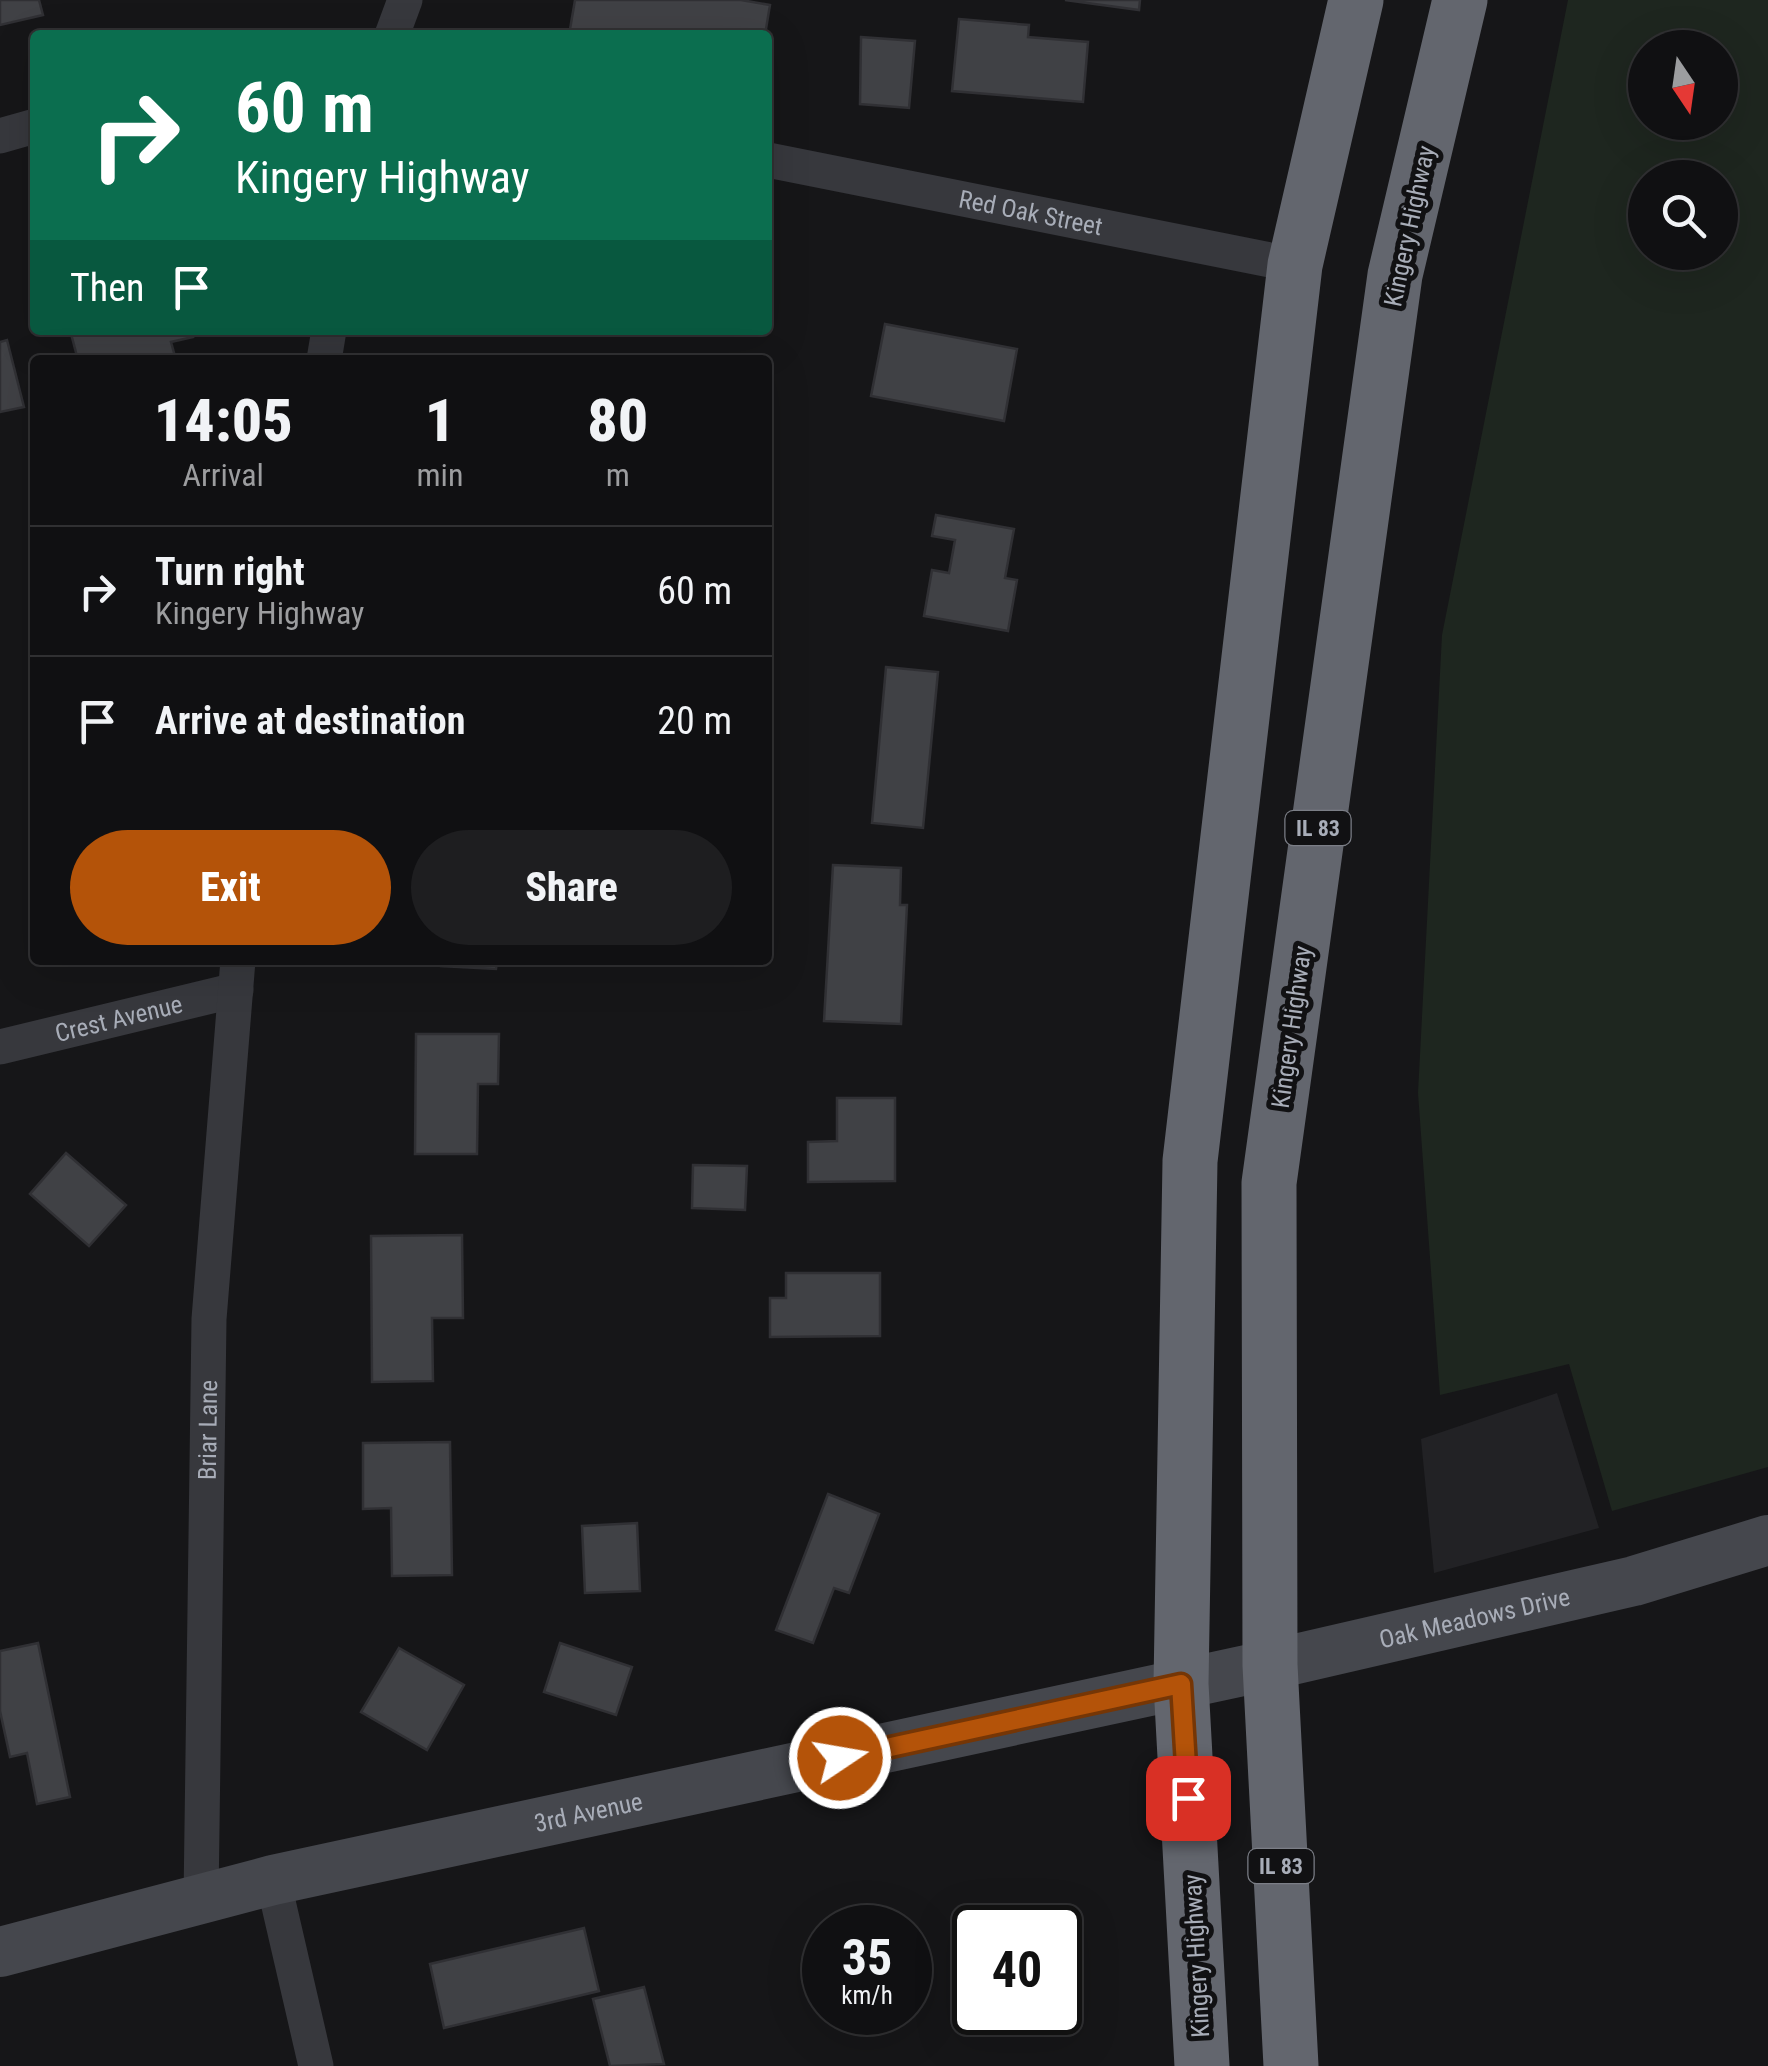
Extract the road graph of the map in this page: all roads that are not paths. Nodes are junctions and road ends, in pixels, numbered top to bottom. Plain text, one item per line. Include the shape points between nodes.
1 (405, 0) edge
2 (1356, 0) edge
3 (1460, 0) edge
4 (394, 30) edge
5 (30, 127) edge
6 (0, 136) edge
7 (772, 161) edge
8 (1295, 265) junction
9 (237, 975) edge
10 (0, 1047) edge
11 (1768, 1540) edge
12 (1270, 1666) junction
13 (1181, 1684) junction
14 (273, 1880) junction
15 (201, 1900) junction
16 (0, 1952) edge
17 (316, 2066) edge
18 (1202, 2066) edge
19 (1292, 2066) edge

1 - 4 street
2 - 8 highway, Kingery Highway
3 - 12 highway, Kingery Highway / IL 83 via 1395,275 1270,1183
5 - 6 street
7 - 8 street, Red Oak Street
8 - 13 highway, Kingery Highway via 1190,1161
9 - 10 street, Crest Avenue
9 - 15 street, Briar Lane via 208,1320
11 - 12 street, Oak Meadows Drive via 1634,1581
12 - 13 street, Oak Meadows Drive
12 - 19 highway, Kingery Highway / IL 83
13 - 14 street, 3rd Avenue
13 - 18 highway, Kingery Highway
14 - 15 street, 3rd Avenue
14 - 17 street
15 - 16 street, 3rd Avenue

